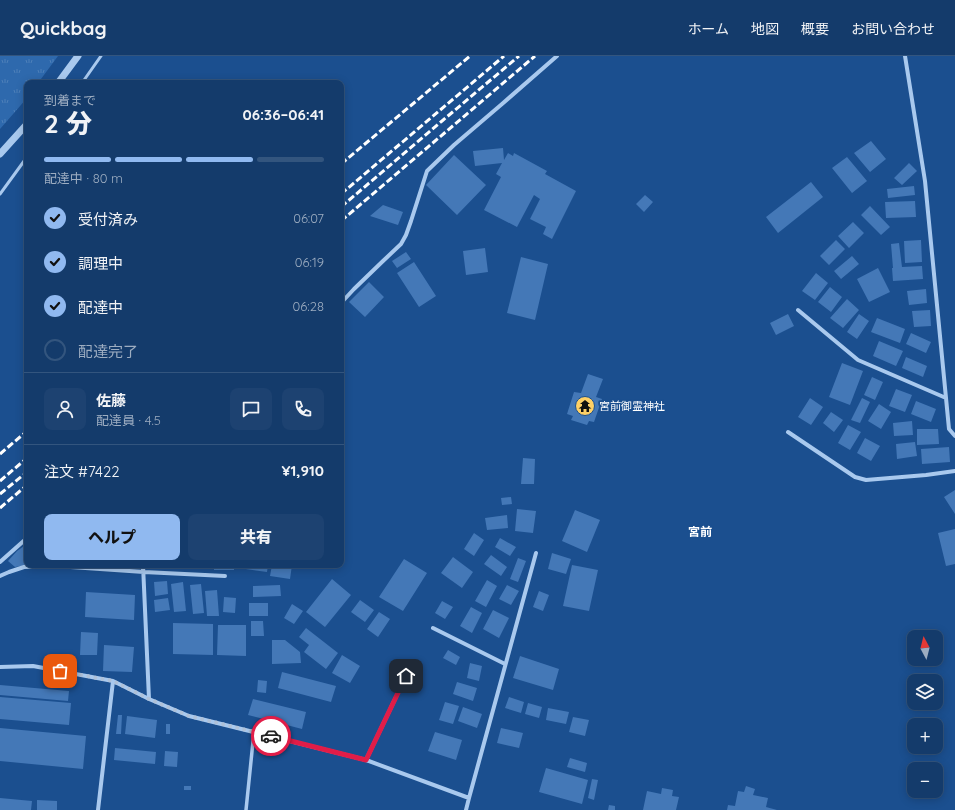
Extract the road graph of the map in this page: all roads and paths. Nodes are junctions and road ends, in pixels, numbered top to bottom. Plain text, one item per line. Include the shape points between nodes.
1 (78, 56) edge
2 (101, 56) edge
3 (557, 56) edge
4 (904, 56) edge
5 (60, 80) edge
6 (84, 80) edge
7 (24, 127) edge
8 (0, 154) edge
9 (24, 161) edge
10 (0, 194) edge
11 (344, 300) edge
12 (798, 310) dead end
13 (946, 398) junction
14 (788, 432) dead end
15 (955, 436) edge
16 (955, 471) edge
17 (24, 541) edge
18 (536, 553) dead end
19 (0, 562) edge
20 (24, 567) edge
21 (85, 568) edge
22 (143, 568) edge
23 (144, 572) junction
24 (0, 576) edge
25 (225, 576) dead end
26 (432, 628) dead end
27 (505, 664) junction
28 (0, 668) edge
29 (406, 676) dead end
30 (113, 681) junction
31 (149, 699) junction
32 (254, 732) junction
33 (366, 760) junction
34 (468, 798) junction
35 (98, 810) edge
36 (246, 810) edge
37 (467, 810) edge

1 - 5 street
2 - 6 lane
3 - 11 street via 426,171 411,221 401,244
4 - 13 street via 925,181
7 - 8 street
9 - 10 lane
12 - 13 street via 858,360
13 - 15 street via 949,429
14 - 16 street via 855,477 866,480
17 - 19 street
18 - 27 street
20 - 24 street
21 - 23 street
22 - 23 street
23 - 25 street
23 - 31 street
26 - 27 street
27 - 34 street
28 - 30 street via 34,666
29 - 33 street
30 - 31 street
30 - 35 street
31 - 32 street via 189,716
32 - 33 street
32 - 36 street
33 - 34 street
34 - 37 street

